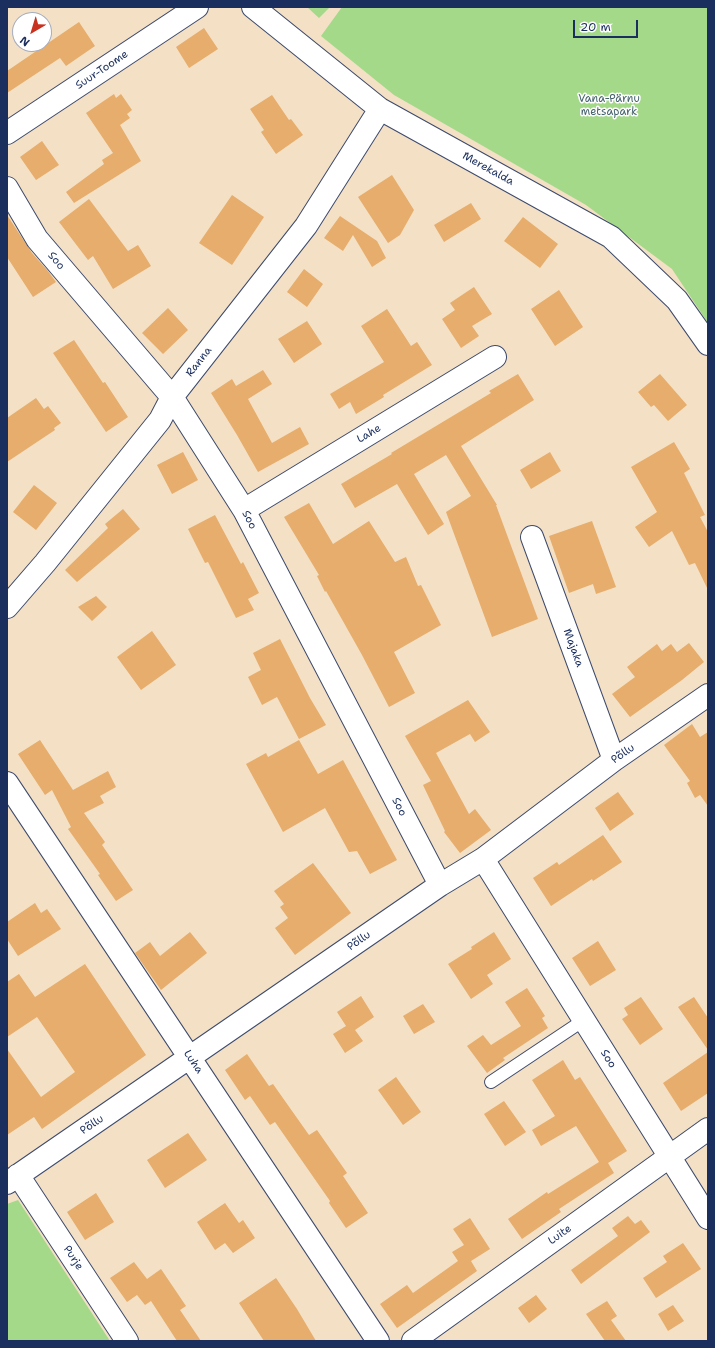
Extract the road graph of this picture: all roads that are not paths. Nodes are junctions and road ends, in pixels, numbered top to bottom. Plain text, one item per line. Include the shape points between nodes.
1 (197, 7) edge
2 (253, 7) edge
3 (380, 109) junction
4 (7, 133) edge
5 (7, 188) edge
6 (708, 344) edge
7 (495, 358) dead end
8 (172, 396) junction
9 (244, 510) junction
10 (532, 537) dead end
11 (7, 607) edge
12 (708, 695) edge
13 (614, 760) junction
14 (7, 783) edge
15 (483, 859) junction
16 (440, 885) junction
17 (584, 1020) junction
18 (190, 1058) junction
19 (491, 1082) dead end
20 (708, 1129) edge
21 (669, 1156) junction
22 (13, 1179) edge
23 (708, 1218) edge
24 (127, 1341) edge
25 (378, 1341) edge
26 (413, 1341) edge

1 - 4 street, Suur-Toome
2 - 3 street, Merekalda
3 - 6 street, Merekalda via 611,237 677,300
3 - 8 street, Ranna via 306,226
5 - 8 street, Soo via 37,239
7 - 9 street, Lahe
8 - 9 street, Soo
8 - 11 street, Ranna via 160,420
9 - 16 street, Soo
10 - 13 street, Majaka
12 - 13 street, Põllu
13 - 15 street, Põllu
14 - 18 street, Luha
15 - 16 street, Põllu
15 - 17 street, Soo
16 - 18 street, Põllu
17 - 19 lane
17 - 21 street, Soo
18 - 22 street, Põllu
18 - 25 street, Luha
20 - 21 street, Luite
21 - 23 street, Soo
21 - 26 street, Luite
22 - 24 street, Purje

